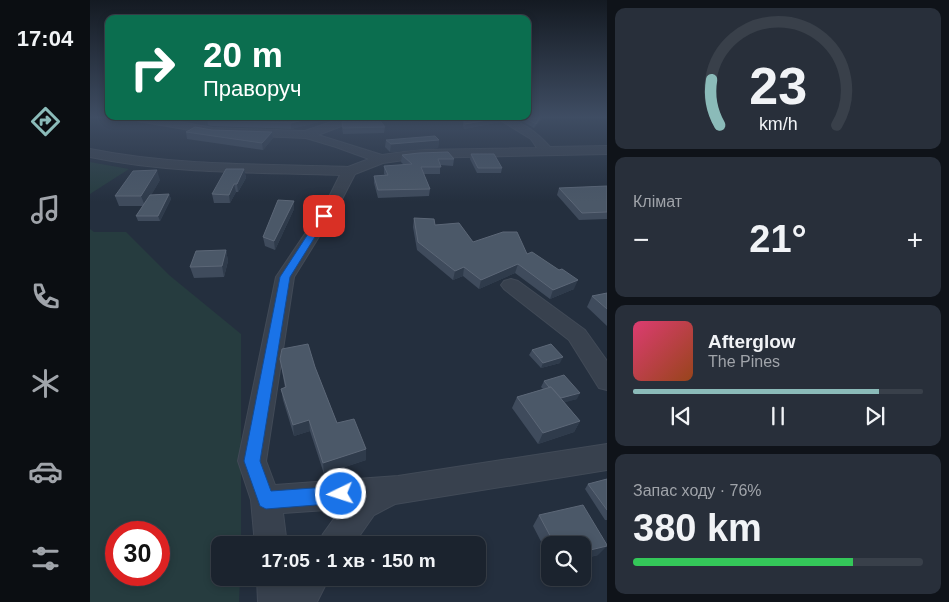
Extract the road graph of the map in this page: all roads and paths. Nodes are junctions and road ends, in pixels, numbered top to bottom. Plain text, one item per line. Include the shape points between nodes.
1 (346, 146) edge
2 (542, 146) edge
3 (606, 150) edge
4 (547, 152) junction
5 (90, 153) edge
6 (381, 159) junction
7 (349, 171) junction
8 (511, 285) dead end
9 (606, 382) edge
10 (606, 456) edge
11 (398, 490) junction
12 (266, 500) junction
13 (269, 536) edge
14 (340, 536) edge
15 (275, 586) edge
16 (307, 586) edge
17 (276, 602) edge
18 (298, 602) edge

1 - 6 street
2 - 4 street
3 - 4 street
4 - 6 street via 418,154
5 - 7 street via 189,165
6 - 7 street
7 - 12 street via 334,201 285,277 252,461
8 - 9 street via 577,335
10 - 11 street
11 - 12 street
11 - 14 street via 362,504
12 - 13 street
15 - 17 street
16 - 18 street

